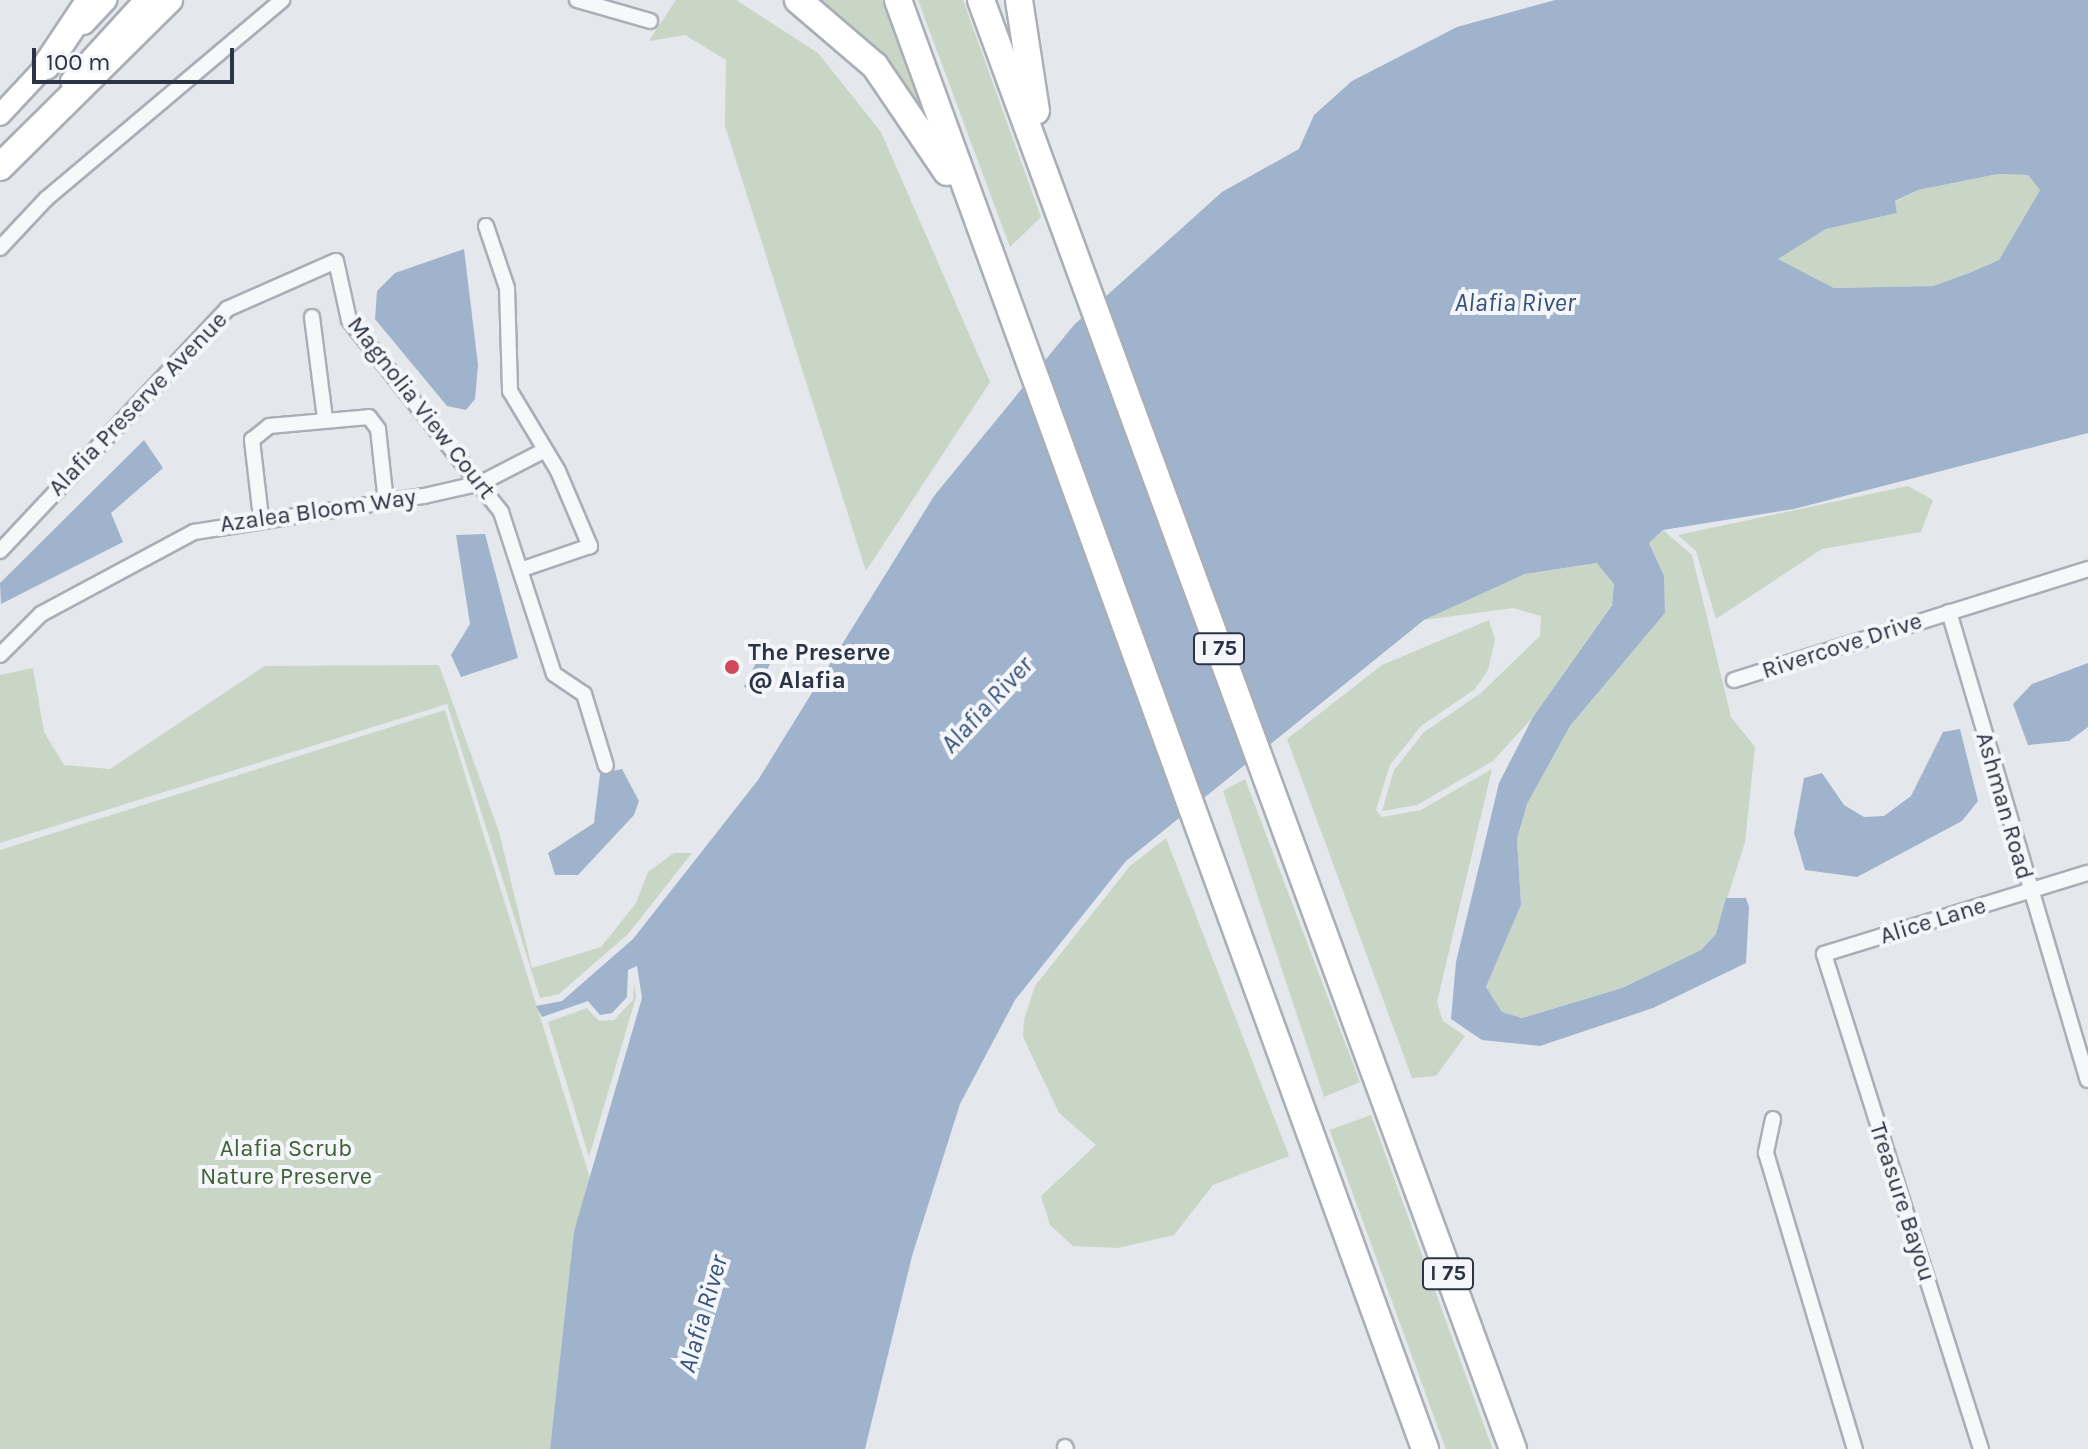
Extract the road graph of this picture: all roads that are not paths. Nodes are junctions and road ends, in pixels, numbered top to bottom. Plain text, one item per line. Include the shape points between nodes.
1 (90, 0) edge
2 (106, 0) edge
3 (145, 0) edge
4 (169, 0) edge
5 (282, 0) edge
6 (577, 0) edge
7 (798, 0) edge
8 (898, 0) edge
9 (981, 0) edge
10 (1019, 0) edge
11 (650, 21) dead end
12 (46, 66) junction
13 (0, 115) edge
14 (0, 157) edge
15 (0, 167) edge
16 (1052, 190) junction
17 (976, 220) junction
18 (486, 226) dead end
19 (0, 248) edge
20 (336, 261) joint
21 (312, 317) dead end
22 (325, 419) junction
23 (543, 451) junction
24 (481, 483) junction
25 (386, 503) junction
26 (261, 518) junction
27 (0, 551) edge
28 (523, 569) junction
29 (2088, 569) edge
30 (1949, 612) junction
31 (0, 655) edge
32 (1734, 680) dead end
33 (606, 766) dead end
34 (2088, 873) edge
35 (2029, 893) junction
36 (1824, 954) joint
37 (2088, 1080) edge
38 (1773, 1119) dead end
39 (1425, 1449) edge
40 (1513, 1449) edge
41 (1855, 1449) edge
42 (1981, 1449) edge

1 - 12 highway
2 - 12 main road
3 - 14 main road
4 - 15 highway
5 - 19 street via 46,199
6 - 11 street
7 - 17 highway via 875,66
8 - 17 highway
9 - 16 highway, I 75
10 - 16 highway
12 - 13 main road
16 - 40 highway, I 75
17 - 39 highway
18 - 23 street via 507,288 510,391
20 - 24 street, Magnolia View Court via 349,320
20 - 27 street, Alafia Preserve Avenue via 227,309
21 - 22 street
22 - 25 street via 361,415 375,422
22 - 26 street via 255,434
23 - 24 street, Azalea Bloom Way
23 - 28 street via 590,546
24 - 25 street, Azalea Bloom Way
24 - 28 street, Magnolia View Court
25 - 26 street, Azalea Bloom Way
26 - 31 street, Azalea Bloom Way via 218,523 173,542 41,614
28 - 33 street, Magnolia View Court via 554,674 584,694
29 - 30 street
30 - 32 street, Rivercove Drive
30 - 35 street, Ashman Road
34 - 35 street, Alice Lane
35 - 36 street, Alice Lane
35 - 37 street, Ashman Road
36 - 42 street, Treasure Bayou
38 - 41 street via 1766,1153

